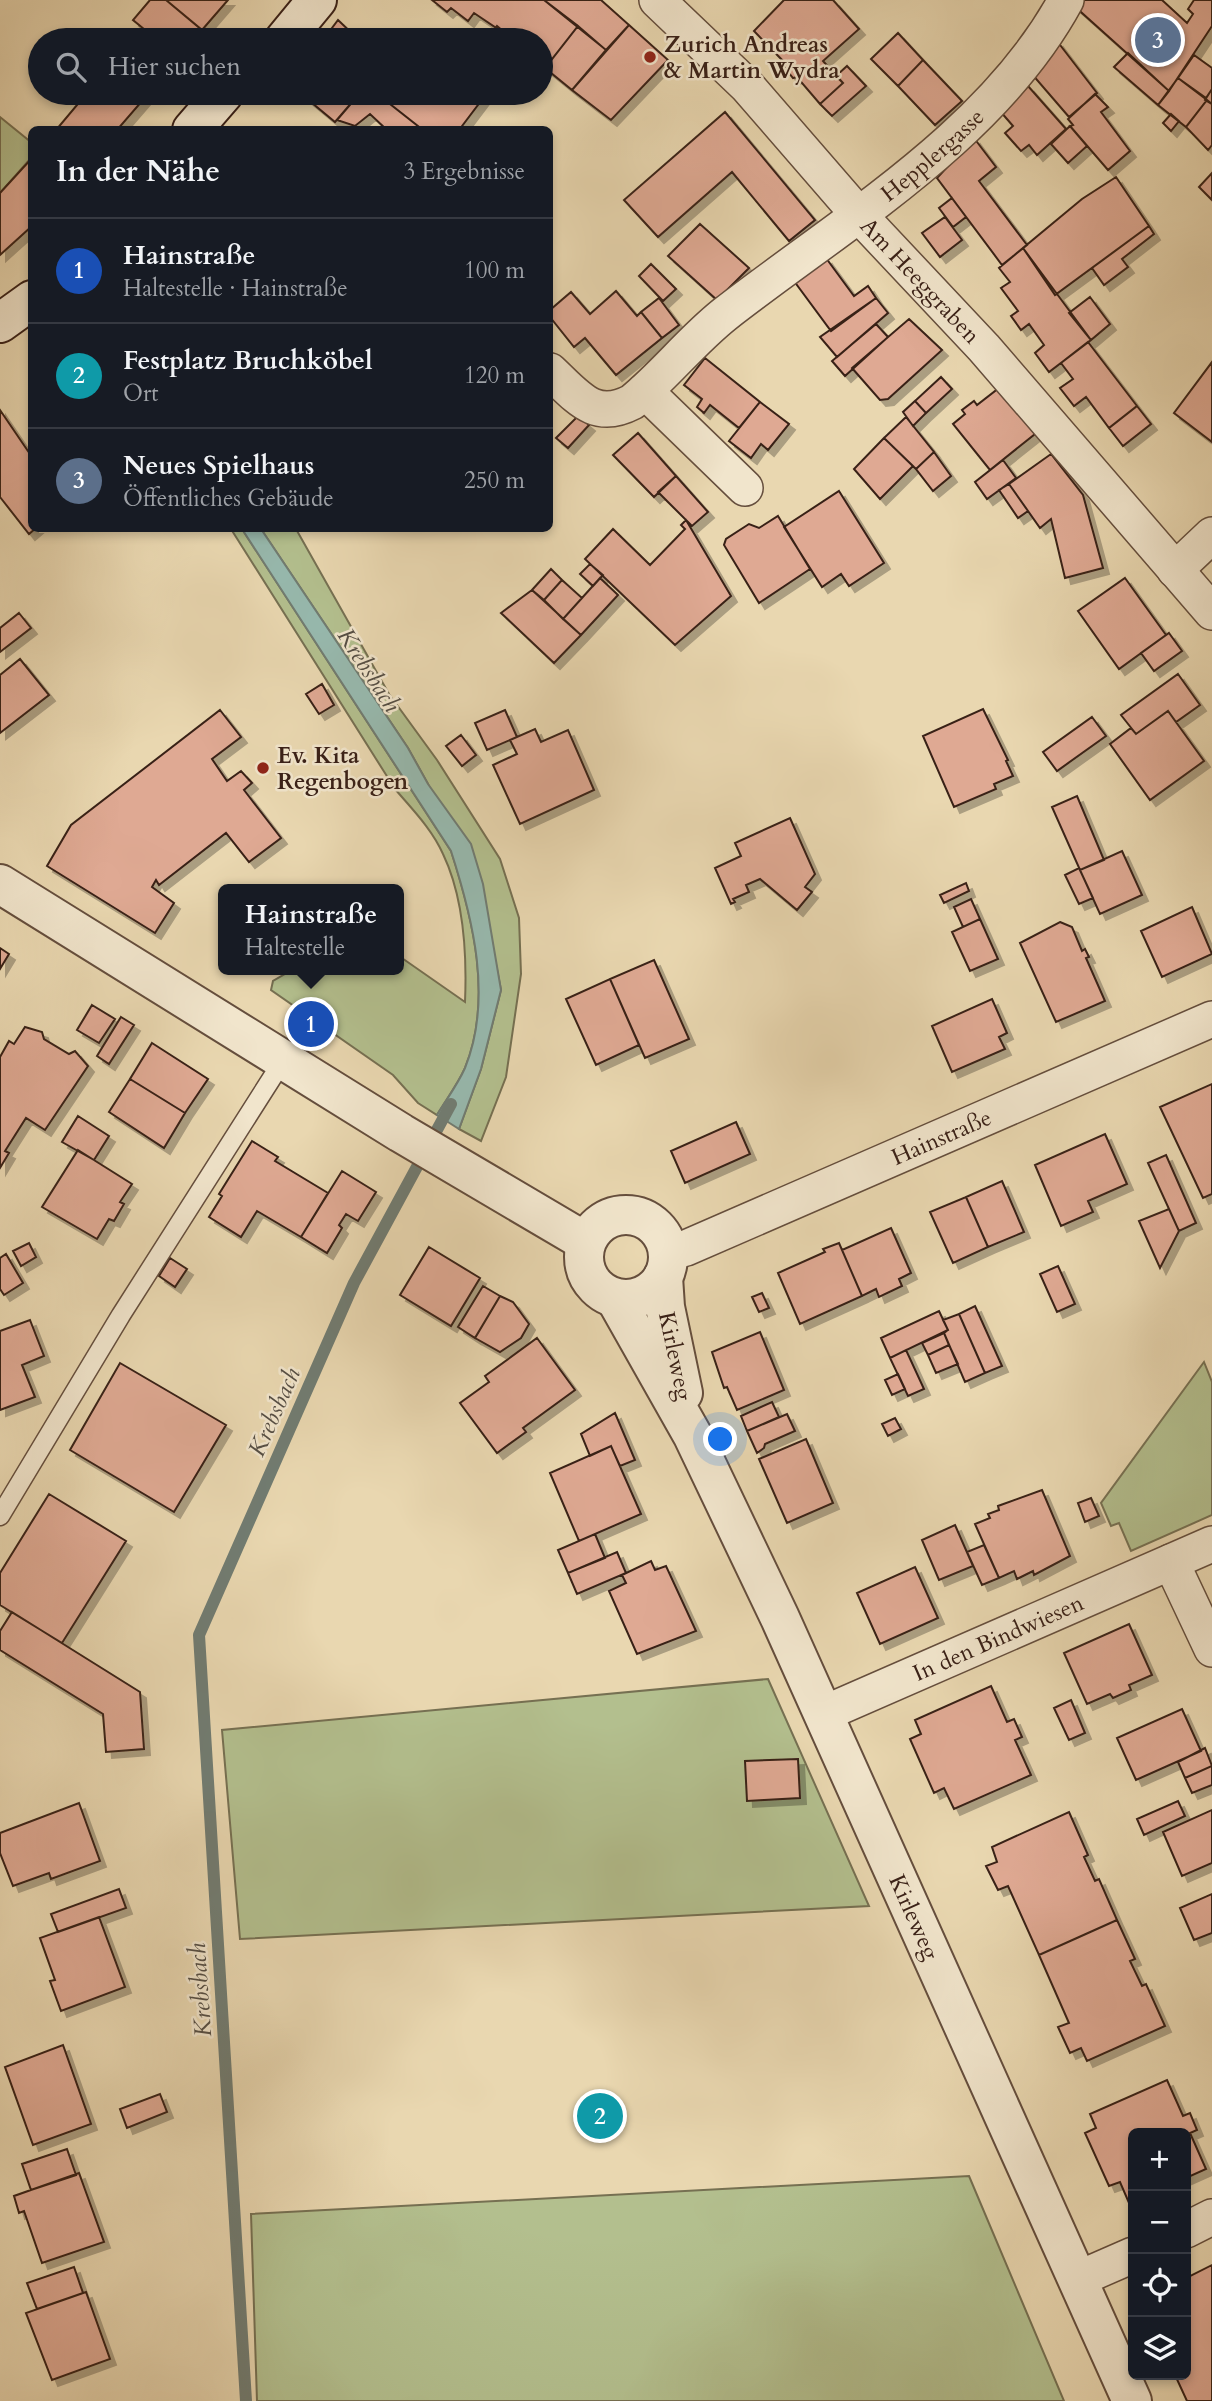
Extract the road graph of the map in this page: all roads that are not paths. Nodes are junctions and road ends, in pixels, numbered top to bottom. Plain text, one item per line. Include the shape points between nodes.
1 (289, 0) edge
2 (317, 0) edge
3 (657, 0) edge
4 (1066, 0) edge
5 (264, 28) edge
6 (294, 28) edge
7 (214, 105) edge
8 (195, 126) edge
9 (858, 214) junction
10 (28, 303) edge
11 (0, 323) edge
12 (553, 374) edge
13 (645, 391) junction
14 (745, 488) dead end
15 (1212, 534) edge
16 (1175, 570) junction
17 (1212, 612) edge
18 (0, 884) edge
19 (1212, 1019) edge
20 (284, 1059) junction
21 (586, 1242) junction
22 (665, 1265) junction
23 (615, 1298) junction
24 (693, 1436) junction
25 (0, 1516) edge
26 (1212, 1544) edge
27 (1171, 1562) junction
28 (1212, 1649) edge
29 (823, 1714) junction
30 (1212, 2217) edge
31 (1191, 2228) edge
32 (1128, 2257) edge
33 (1078, 2279) junction
34 (1132, 2401) edge

1 - 5 street
2 - 6 street
3 - 9 street, Am Heeggraben via 747,86
4 - 9 street, Hepplergasse via 1010,83
7 - 8 street
9 - 13 street, Hepplergasse via 722,316
9 - 16 street, Am Heeggraben via 984,348
10 - 11 street
12 - 13 street, Hepplergasse via 600,411 615,411
13 - 14 street
15 - 16 street
16 - 17 street, Am Heeggraben
18 - 20 street
19 - 22 street, Hainstraße via 686,1248
20 - 21 street via 463,1172
20 - 25 lane
21 - 22 street via 608,1219 639,1217 663,1238
21 - 23 street via 583,1259 588,1277 599,1290
22 - 23 street via 651,1291 634,1299
22 - 24 street, Kirleweg via 669,1328
23 - 24 street, Kirleweg
24 - 29 street, Kirleweg
26 - 27 street, In den Bindwiesen
27 - 28 street
27 - 29 street, In den Bindwiesen
29 - 33 street, Kirleweg
30 - 31 street
32 - 33 street
33 - 34 street, Kirleweg

